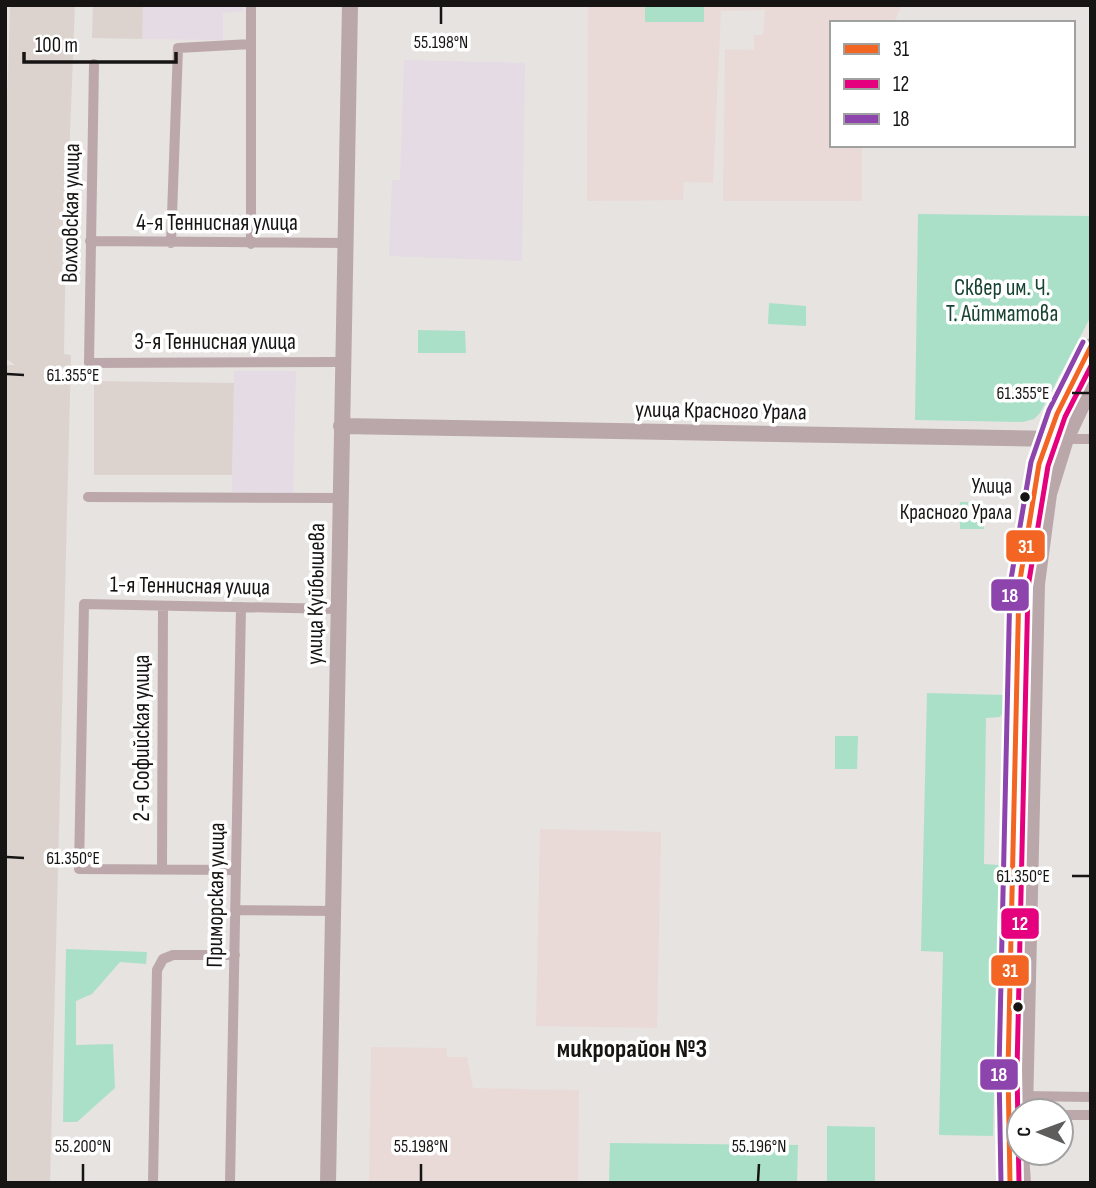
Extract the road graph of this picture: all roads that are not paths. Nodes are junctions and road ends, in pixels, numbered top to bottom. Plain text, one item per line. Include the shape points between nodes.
1 (251, 5) edge
2 (350, 5) edge
3 (358, 5) edge
4 (251, 44) junction
5 (94, 64) dead end
6 (90, 242) junction
7 (171, 243) junction
8 (349, 243) junction
9 (251, 244) junction
10 (1091, 346) edge
11 (342, 362) junction
12 (89, 363) joint
13 (1091, 386) edge
14 (345, 426) junction
15 (1048, 439) junction
16 (1066, 439) junction
17 (1091, 439) edge
18 (88, 497) dead end
19 (340, 499) junction
20 (163, 606) junction
21 (241, 607) junction
22 (342, 609) junction
23 (162, 870) junction
24 (236, 870) junction
25 (235, 910) junction
26 (337, 911) junction
27 (234, 955) junction
28 (336, 1025) junction
29 (1019, 1097) edge
30 (1019, 1097) edge
31 (153, 1183) edge
32 (230, 1183) edge
33 (328, 1183) edge
34 (338, 1183) edge

1 - 4 street
2 - 8 main road, улица Куйбышева
3 - 8 main road, улица Куйбышева
4 - 7 street via 178,48
4 - 9 street
5 - 6 street, Волховская улица
6 - 7 street, 4-я Теннисная улица
6 - 12 street, Волховская улица
7 - 9 street, 4-я Теннисная улица
8 - 9 street, 4-я Теннисная улица
8 - 11 main road, улица Куйбышева
8 - 14 main road, улица Куйбышева
10 - 15 main road
11 - 12 street, 3-я Теннисная улица
11 - 14 main road, улица Куйбышева
13 - 16 main road
14 - 15 main road, улица Красного Урала
14 - 19 main road, улица Куйбышева
14 - 22 main road, улица Куйбышева
15 - 16 main road, улица Красного Урала
15 - 29 main road via 1031,498 1019,586
16 - 17 street, улица Красного Урала
16 - 30 main road via 1049,494 1037,584
18 - 19 street
19 - 22 main road, улица Куйбышева
20 - 21 street, 1-я Теннисная улица
20 - 23 street, 2-я Софийская улица
20 - 23 street, 1-я Теннисная улица via 84,604 79,869
21 - 22 street, 1-я Теннисная улица
21 - 24 street, Приморская улица
22 - 26 main road, улица Куйбышева
23 - 24 street
24 - 25 street, Приморская улица
25 - 26 street
25 - 27 street, Приморская улица
26 - 28 main road, улица Куйбышева
27 - 31 street via 173,955 163,959 157,970
27 - 32 street, Приморская улица
28 - 33 main road, улица Куйбышева
28 - 34 main road, улица Куйбышева

